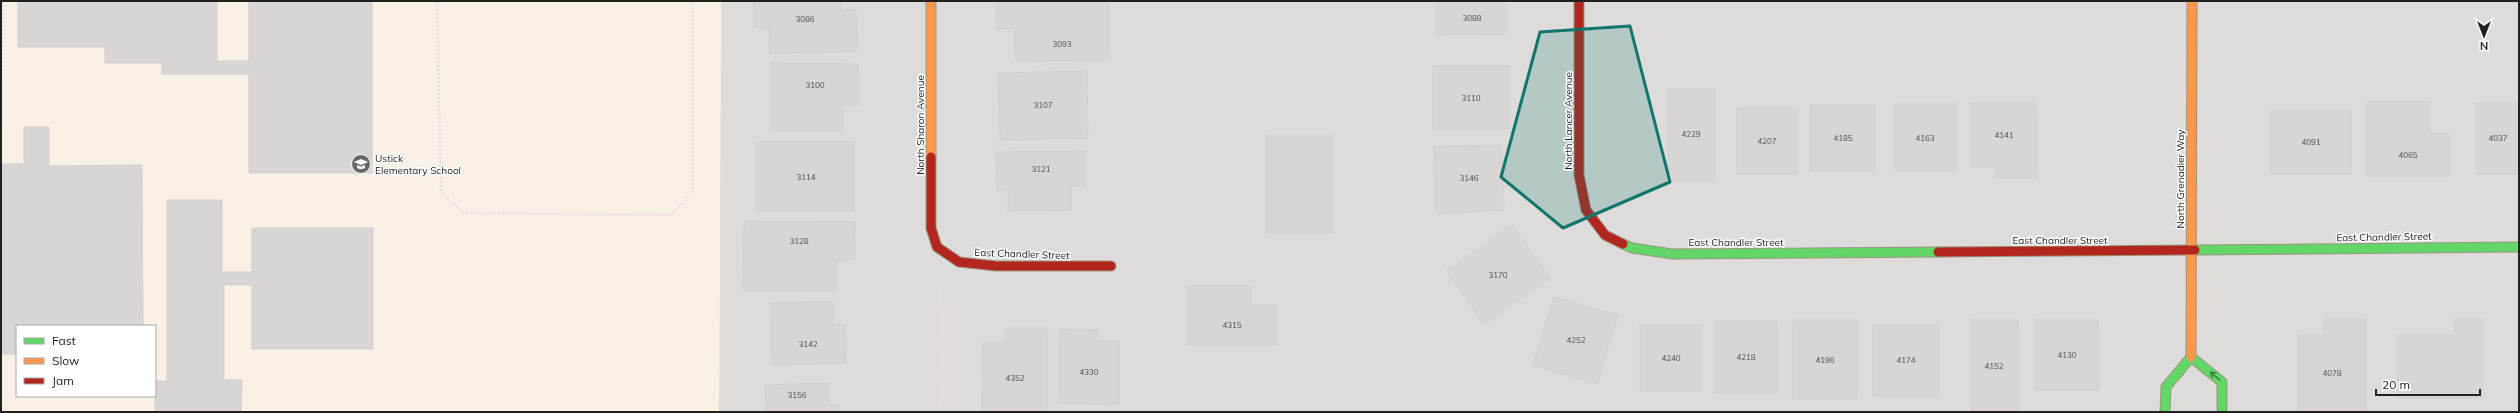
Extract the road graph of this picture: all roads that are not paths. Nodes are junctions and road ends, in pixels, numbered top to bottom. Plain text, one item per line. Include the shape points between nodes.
1 (931, 1) edge
2 (1579, 1) edge
3 (2192, 1) edge
4 (1605, 235) joint
5 (937, 247) joint
6 (2519, 247) edge
7 (2191, 251) junction
8 (1111, 266) dead end
9 (2191, 357) junction
10 (2166, 412) edge
11 (2222, 412) edge

1 - 5 street, North Sharon Avenue via 931,228
2 - 4 street, North Lancer Avenue via 1579,176 1586,210
3 - 7 street, North Grenadier Way
4 - 7 street, East Chandler Street via 1632,248 1672,254
5 - 8 street, East Chandler Street via 959,262 966,263 996,266
6 - 7 street, East Chandler Street
7 - 9 street, North Grenadier Way
9 - 10 street via 2166,387
11 -> 9 street via 2222,382

